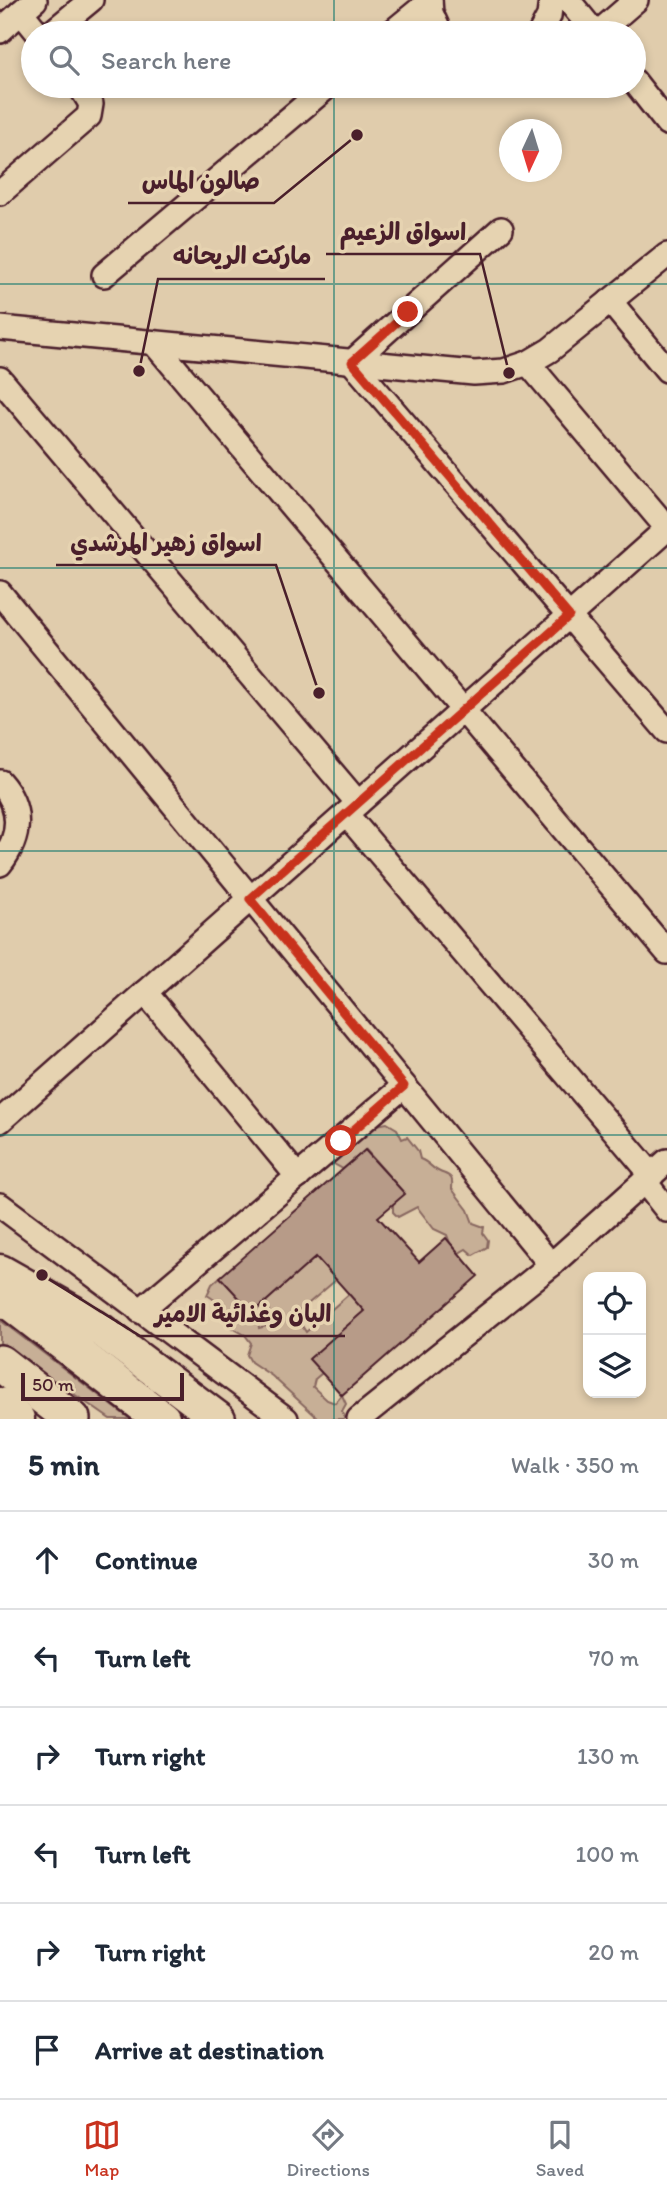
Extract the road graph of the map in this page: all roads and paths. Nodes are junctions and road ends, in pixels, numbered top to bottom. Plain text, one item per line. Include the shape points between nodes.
1 (91, 0) edge
2 (430, 0) edge
3 (551, 0) edge
4 (568, 0) edge
5 (636, 0) edge
6 (28, 6) edge
7 (66, 21) edge
8 (405, 21) edge
9 (435, 21) edge
10 (546, 21) edge
11 (586, 21) edge
12 (611, 21) edge
13 (0, 31) edge
14 (646, 96) edge
15 (87, 98) edge
16 (314, 98) edge
17 (667, 123) edge
18 (0, 193) edge
19 (501, 229) dead end
20 (667, 255) edge
21 (104, 275) dead end
22 (610, 301) junction
23 (0, 328) edge
24 (154, 343) junction
25 (352, 362) junction
26 (528, 363) junction
27 (667, 370) edge
28 (0, 379) edge
29 (667, 528) edge
30 (0, 593) edge
31 (569, 616) junction
32 (463, 710) junction
33 (667, 731) edge
34 (0, 782) edge
35 (352, 809) junction
36 (0, 864) edge
37 (250, 899) junction
38 (667, 952) edge
39 (145, 992) junction
40 (404, 1086) junction
41 (0, 1121) edge
42 (654, 1172) edge
43 (298, 1177) junction
44 (0, 1205) edge
45 (667, 1210) edge
46 (551, 1265) junction
47 (0, 1271) edge
48 (0, 1294) edge
49 (140, 1311) junction
50 (0, 1363) edge
51 (0, 1404) edge
52 (18, 1419) edge
53 (72, 1419) edge
54 (162, 1419) edge
55 (219, 1419) edge
56 (286, 1419) edge
57 (359, 1419) edge

1 - 7 street
2 - 8 street
2 - 9 street
3 - 10 street
4 - 11 street
5 - 12 street
6 - 13 street
14 - 17 street
15 - 18 street via 89,116
16 - 21 street
19 - 25 street
20 - 22 street
22 - 26 street
22 - 27 street
23 - 24 street
24 - 25 street
24 - 32 street
25 - 26 street via 474,373
25 - 31 street
26 - 29 street
28 - 35 street
29 - 31 street
30 - 37 street
31 - 32 street
31 - 33 street
32 - 35 street
32 - 38 street
34 - 36 street via 12,797 16,821 10,848
35 - 37 street
35 - 42 street
37 - 39 street
37 - 40 street
39 - 41 street
39 - 43 street
40 - 43 street
40 - 46 street
42 - 45 street
42 - 46 street
43 - 49 street
44 - 49 street
46 - 57 street
47 - 55 street via 102,1331
48 - 54 main road
49 - 56 street
50 - 53 main road
51 - 52 street

